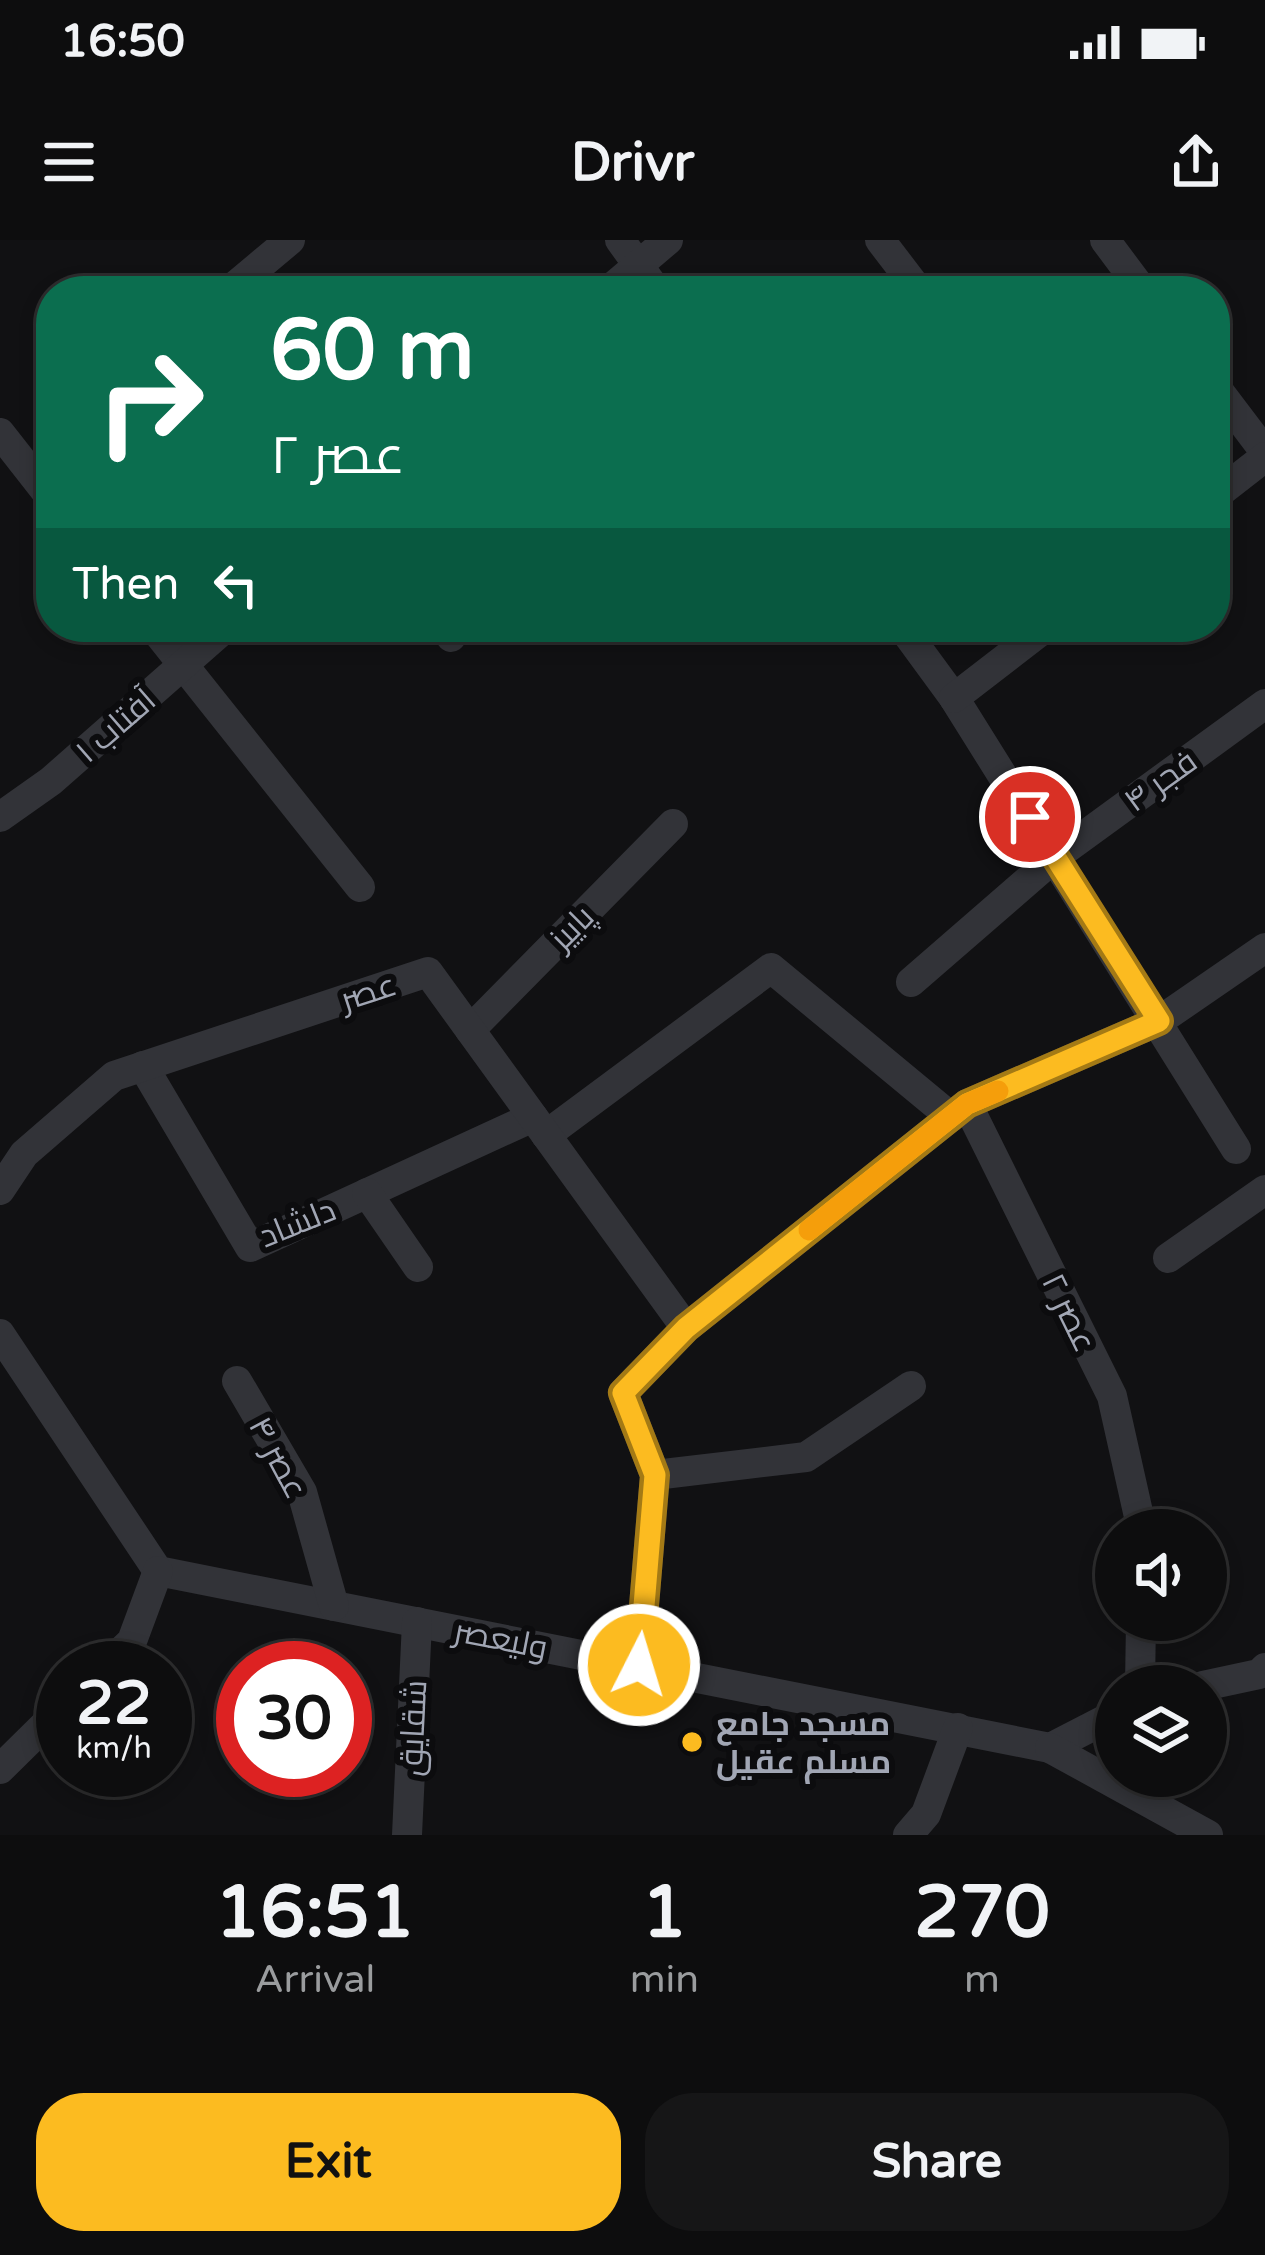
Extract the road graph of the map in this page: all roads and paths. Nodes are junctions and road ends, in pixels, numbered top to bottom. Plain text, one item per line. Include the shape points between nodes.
1 (290, 240) edge
2 (668, 240) edge
3 (880, 240) edge
4 (1105, 240) edge
5 (629, 252) edge
6 (247, 276) edge
7 (908, 276) edge
8 (1132, 276) edge
9 (1230, 406) edge
10 (0, 433) edge
11 (1265, 454) edge
12 (36, 478) edge
13 (1230, 483) edge
14 (165, 642) edge
15 (209, 642) edge
16 (913, 642) edge
17 (1027, 642) edge
18 (183, 665) junction
19 (954, 698) junction
20 (1265, 704) edge
21 (0, 817) edge
22 (673, 824) dead end
23 (1054, 856) junction
24 (360, 887) dead end
25 (1265, 948) edge
26 (911, 982) dead end
27 (1159, 1021) junction
28 (470, 1030) junction
29 (143, 1066) junction
30 (959, 1111) junction
31 (540, 1126) junction
32 (1236, 1149) dead end
33 (0, 1190) edge
34 (1265, 1190) edge
35 (367, 1193) junction
36 (1168, 1258) dead end
37 (418, 1267) dead end
38 (686, 1328) junction
39 (4, 1347) edge
40 (237, 1381) dead end
41 (911, 1386) dead end
42 (655, 1475) junction
43 (1137, 1509) edge
44 (158, 1571) junction
45 (334, 1606) junction
46 (417, 1622) junction
47 (131, 1641) edge
48 (639, 1665) junction
49 (1265, 1668) edge
50 (1227, 1681) edge
51 (1095, 1725) edge
52 (958, 1729) junction
53 (36, 1734) edge
54 (1050, 1748) junction
55 (0, 1768) edge
56 (407, 1835) edge
57 (908, 1835) edge
58 (1208, 1835) edge

1 - 6 street
2 - 5 street
3 - 7 street
4 - 8 street
9 - 11 street
10 - 12 street
11 - 13 street
14 - 18 street
15 - 18 street, آفتاب ۱
16 - 19 street
17 - 19 street
18 - 21 street, آفتاب ۱
18 - 24 street
19 - 23 street
20 - 23 street, فجر ۴
22 - 28 street, پاییز
23 - 26 street, فجر ۴
23 - 27 street
25 - 27 street
27 - 30 street
27 - 32 street
28 - 29 street, عصر via 428,971
28 - 31 street, عصر
29 - 33 street, عصر via 114,1076 24,1154
29 - 35 street, دلشاد via 250,1247
30 - 31 street, دلشاد via 771,968
30 - 38 street
30 - 43 street, عصر ۲ via 1112,1396
31 - 35 street, دلشاد
31 - 38 street, عصر
34 - 36 street
35 - 37 street
38 - 42 street via 623,1393
39 - 44 street
40 - 45 street, عصر ۴ via 302,1492
41 - 42 street via 806,1457
42 - 48 street
44 - 45 street, ولیعصر
44 - 47 street
45 - 46 street, ولیعصر
46 - 48 street, ولیعصر
46 - 56 street, شقایق
48 - 52 street, ولیعصر
49 - 50 street
51 - 54 street
52 - 54 street, ولیعصر
52 - 57 street via 926,1814
53 - 55 street
54 - 58 street, ولیعصر

